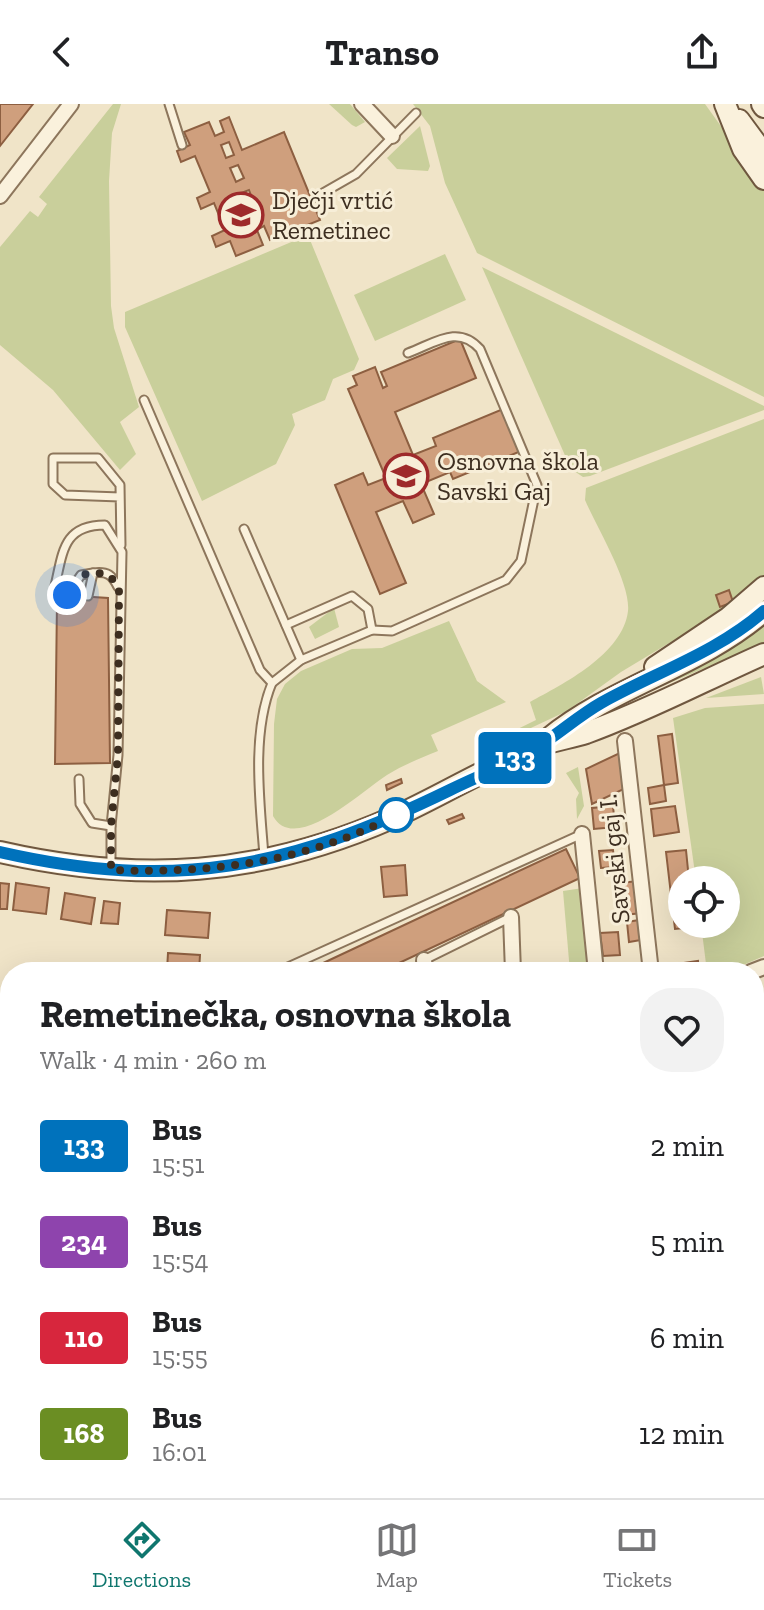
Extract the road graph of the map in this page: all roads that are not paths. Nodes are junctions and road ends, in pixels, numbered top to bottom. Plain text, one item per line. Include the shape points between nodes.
1 (71, 104) edge
2 (169, 104) edge
3 (362, 104) edge
4 (726, 104) edge
5 (416, 113) dead end
6 (392, 136) junction
7 (182, 145) dead end
8 (764, 154) edge
9 (764, 179) edge
10 (0, 196) edge
11 (316, 197) dead end
12 (408, 353) dead end
13 (144, 400) dead end
14 (120, 497) junction
15 (244, 529) dead end
16 (121, 547) junction
17 (93, 573) junction
18 (764, 587) edge
19 (119, 589) junction
20 (54, 590) dead end
21 (67, 595) dead end
22 (88, 596) dead end
23 (764, 611) edge
24 (286, 625) junction
25 (372, 630) junction
26 (764, 654) edge
27 (301, 660) junction
28 (764, 665) edge
29 (272, 683) junction
30 (697, 683) junction
31 (635, 686) junction
32 (625, 741) dead end
33 (541, 745) junction
34 (79, 779) dead end
35 (111, 826) junction
36 (582, 834) joint
37 (0, 852) edge
38 (265, 861) junction
39 (111, 870) junction
40 (511, 917) joint
41 (299, 962) edge
42 (431, 962) edge
43 (513, 962) edge
44 (595, 962) edge
45 (650, 962) edge

1 - 10 street
2 - 7 lane
3 - 6 street
4 - 8 main road
4 - 9 main road via 743,149
5 - 6 lane
6 - 11 lane via 344,184
12 - 25 lane via 457,335 469,337 480,349 530,461 537,485 534,510 521,561 506,580 392,631
13 - 29 lane via 260,670
14 - 14 lane via 120,485 98,458 53,458 53,484 65,495
14 - 16 lane
15 - 24 lane
16 - 19 lane
16 - 20 lane via 105,525 85,525 70,535
17 - 19 lane via 112,575
17 - 21 lane via 81,575
17 - 22 lane
18 - 31 main road
19 - 35 lane
23 - 31 main road via 711,649
24 - 25 lane via 352,596 368,609
24 - 27 lane
25 - 27 lane
26 - 30 main road
27 - 29 lane
28 - 30 main road
29 - 38 lane via 264,703 262,734
30 - 33 main road via 586,733
31 - 33 main road
32 - 45 street, Savski gaj I.
33 - 38 main road via 365,829
34 - 35 lane via 80,804 92,823
35 - 39 lane
36 - 41 lane
36 - 44 street
37 - 39 main road
38 - 39 main road via 204,870
40 - 42 lane
40 - 43 street

